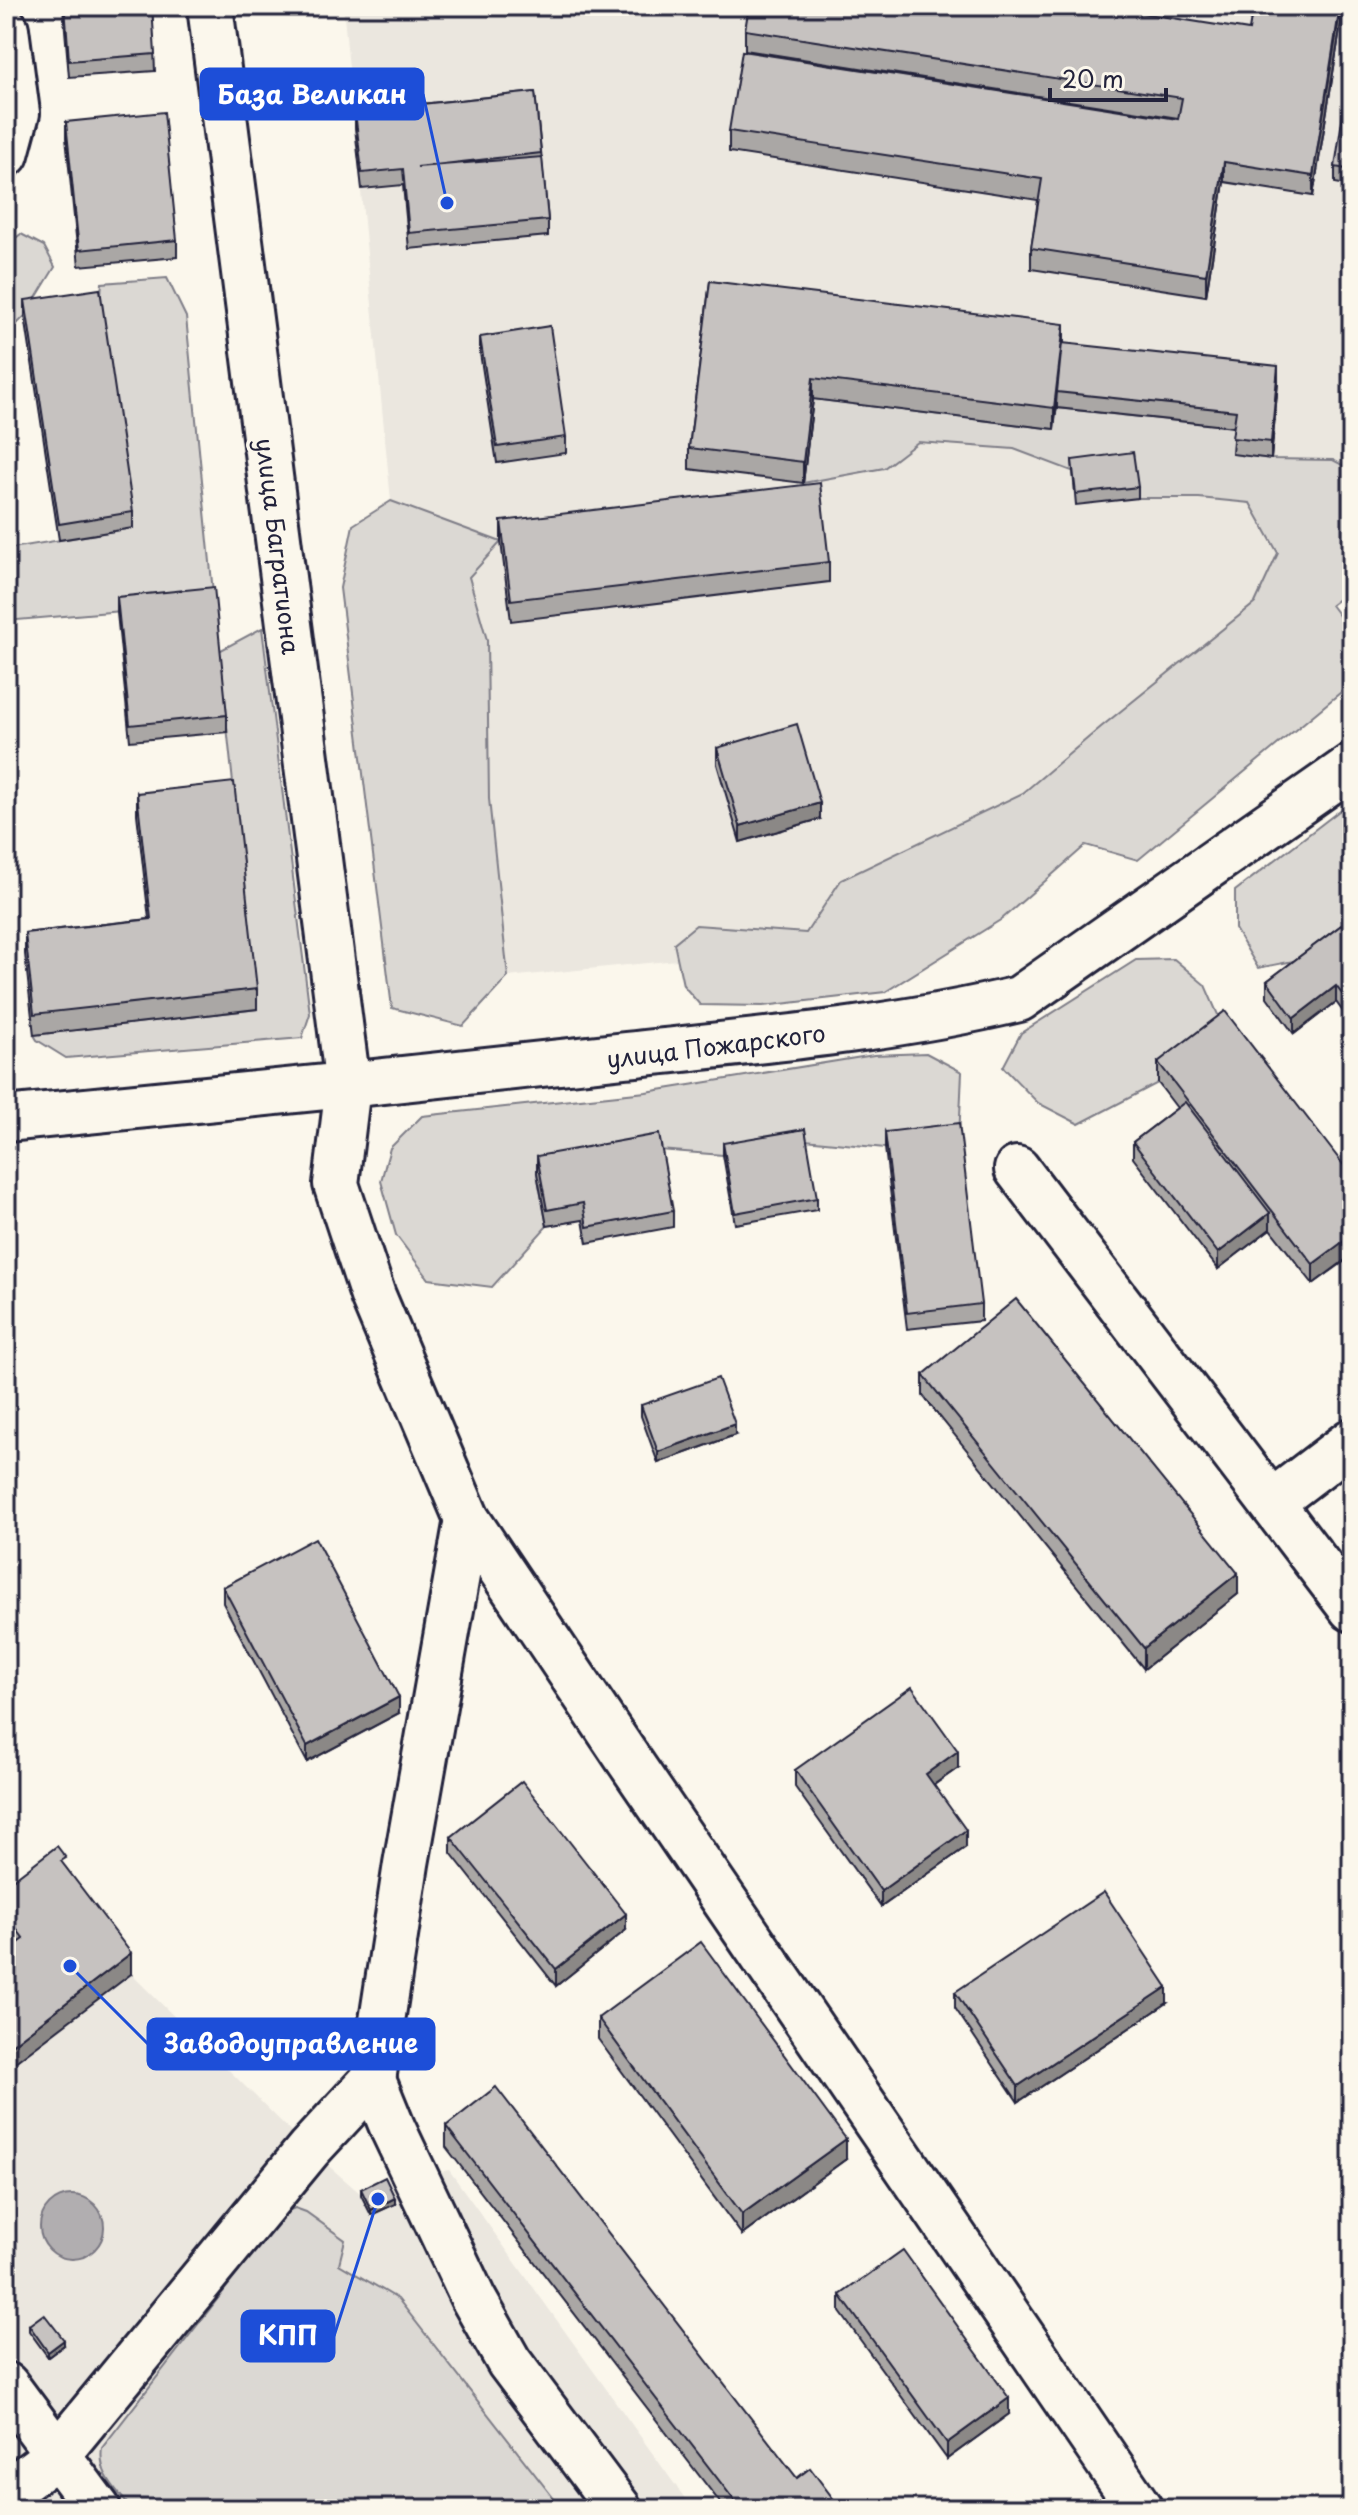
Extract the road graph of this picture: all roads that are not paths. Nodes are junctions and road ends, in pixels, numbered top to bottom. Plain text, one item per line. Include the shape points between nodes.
1 (210, 6) edge
2 (6, 29) edge
3 (6, 154) edge
4 (1352, 766) edge
5 (348, 1086) junction
6 (6, 1119) edge
7 (1017, 1169) dead end
8 (1352, 1441) edge
9 (1272, 1502) junction
10 (467, 1519) junction
11 (1352, 1609) edge
12 (373, 2080) junction
13 (6, 2385) edge
14 (57, 2455) junction
15 (6, 2493) edge
16 (98, 2509) edge
17 (619, 2509) edge
18 (1140, 2509) edge

1 - 5 street, улица Багратиона
2 - 3 street via 17,113
4 - 5 street, улица Пожарского via 1019,999 802,1036
5 - 6 street, улица Пожарского
5 - 10 street, улица Багратиона via 336,1184 373,1296
7 - 9 street
8 - 9 street
9 - 11 street
10 - 12 street
10 - 18 street, улица Багратиона
12 - 14 street via 309,2149
12 - 17 street via 473,2298 509,2362
13 - 14 street
14 - 15 street
14 - 16 street

